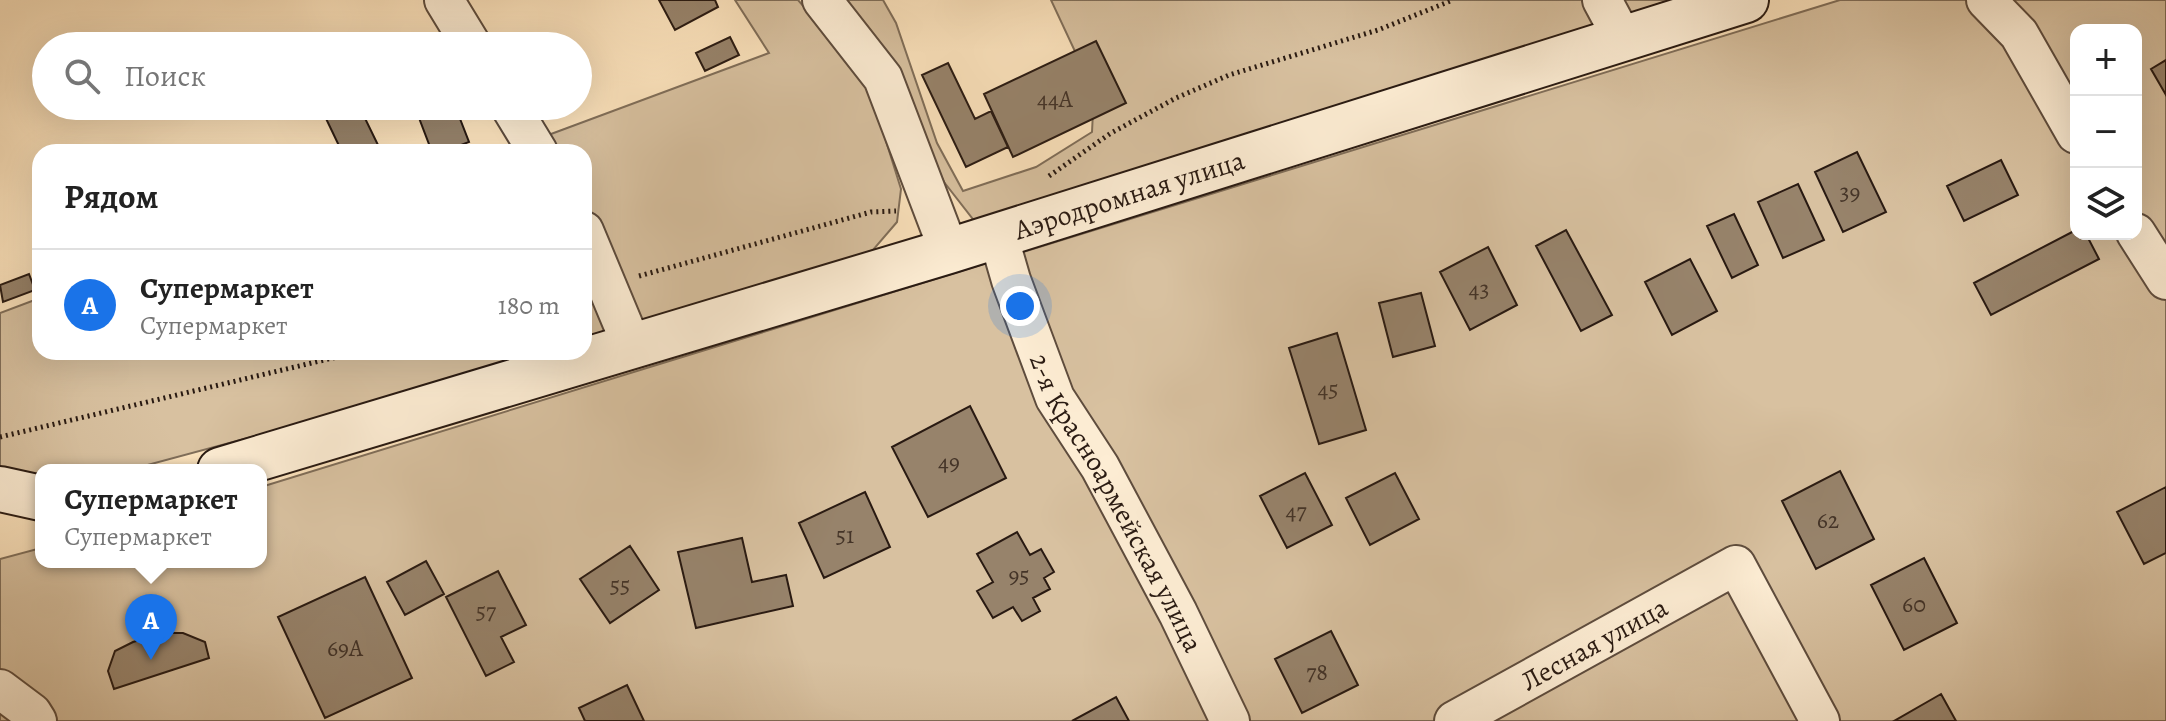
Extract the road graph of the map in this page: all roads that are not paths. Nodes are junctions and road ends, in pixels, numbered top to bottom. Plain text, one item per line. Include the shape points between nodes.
1 (444, 0) edge
2 (822, 0) edge
3 (1602, 0) edge
4 (1746, 0) edge
5 (1986, 0) edge
6 (463, 32) edge
7 (1623, 39) junction
8 (519, 120) edge
9 (2070, 123) edge
10 (533, 144) edge
11 (998, 235) junction
12 (2140, 240) edge
13 (592, 250) edge
14 (949, 251) junction
15 (2166, 280) edge
16 (632, 346) junction
17 (592, 358) edge
18 (585, 360) edge
19 (240, 464) edge
20 (0, 489) edge
21 (35, 497) edge
22 (0, 689) edge
23 (37, 721) edge
24 (1230, 721) edge
25 (1454, 721) edge
26 (1820, 721) edge

1 - 6 street
2 - 14 street via 883,78
3 - 7 street
4 - 7 street, Аэродромная улица
5 - 9 street via 2019,34
7 - 11 street, Аэродромная улица
8 - 10 street
11 - 14 street, Аэродромная улица
11 - 24 street, 2-я Красноармейская улица via 1055,398 1107,481
12 - 15 street
13 - 16 street
14 - 16 street, Аэродромная улица
16 - 17 street, Аэродромная улица
18 - 19 street, Аэродромная улица
20 - 21 street
22 - 23 street
25 - 26 street, Лесная улица via 1736,565

